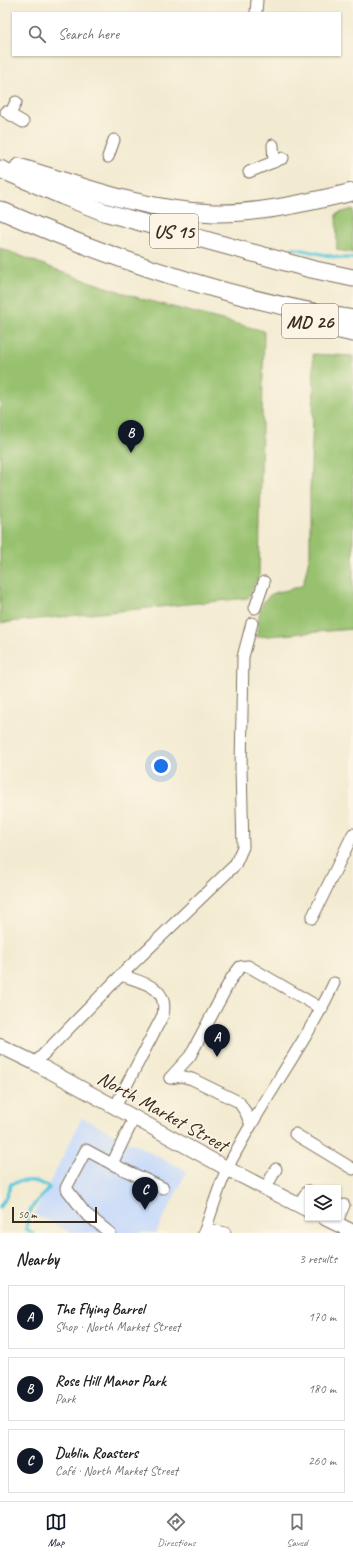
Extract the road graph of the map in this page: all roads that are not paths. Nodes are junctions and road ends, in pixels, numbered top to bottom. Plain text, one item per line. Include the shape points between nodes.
1 (257, 0) edge
2 (256, 12) edge
3 (16, 102) dead end
4 (23, 122) dead end
5 (114, 140) dead end
6 (273, 144) dead end
7 (108, 157) dead end
8 (0, 161) edge
9 (0, 169) edge
10 (249, 172) dead end
11 (353, 192) edge
12 (0, 210) edge
13 (353, 278) edge
14 (269, 303) junction
15 (353, 319) edge
16 (353, 333) edge
17 (264, 582) dead end
18 (255, 608) dead end
19 (252, 623) dead end
20 (353, 834) edge
21 (312, 918) dead end
22 (121, 975) junction
23 (334, 983) dead end
24 (322, 1009) junction
25 (0, 1046) edge
26 (35, 1063) junction
27 (115, 1107) junction
28 (134, 1118) junction
29 (251, 1125) junction
30 (295, 1134) dead end
31 (112, 1164) junction
32 (228, 1169) junction
33 (276, 1169) dead end
34 (353, 1169) edge
35 (163, 1188) dead end
36 (265, 1189) junction
37 (344, 1205) dead end
38 (303, 1208) edge
39 (341, 1208) edge
40 (330, 1221) edge
41 (205, 1231) edge
42 (353, 1232) edge
43 (110, 1233) edge
44 (225, 1233) edge

1 - 2 lane
3 - 4 lane via 8,113
5 - 7 lane
6 - 10 lane via 278,160
8 - 11 highway via 130,201 187,211 215,213 269,209
9 - 13 highway, US 15 via 104,212 311,269
12 - 14 highway, US 15 via 95,250 164,274
14 - 15 highway, US 15
14 - 16 highway, MD 26 via 322,326
17 - 18 lane
19 - 22 lane via 243,656 243,846 235,865
20 - 21 lane
22 - 26 lane
22 - 27 lane via 152,986 163,998 165,1008 164,1015
23 - 24 lane
24 - 29 lane
24 - 29 lane via 248,966 240,967 190,1056 170,1078 181,1076 192,1079 239,1102
25 - 26 main road, North Market Street
26 - 27 main road, North Market Street
27 - 28 main road, North Market Street
28 - 31 lane
28 - 32 main road, North Market Street
29 - 32 lane
30 - 34 lane
31 - 35 lane
31 - 43 lane via 86,1150 66,1188 85,1213
32 - 36 main road, North Market Street
32 - 41 lane
33 - 36 lane
36 - 38 main road, North Market Street
37 - 39 lane
40 - 42 main road
41 - 44 lane

